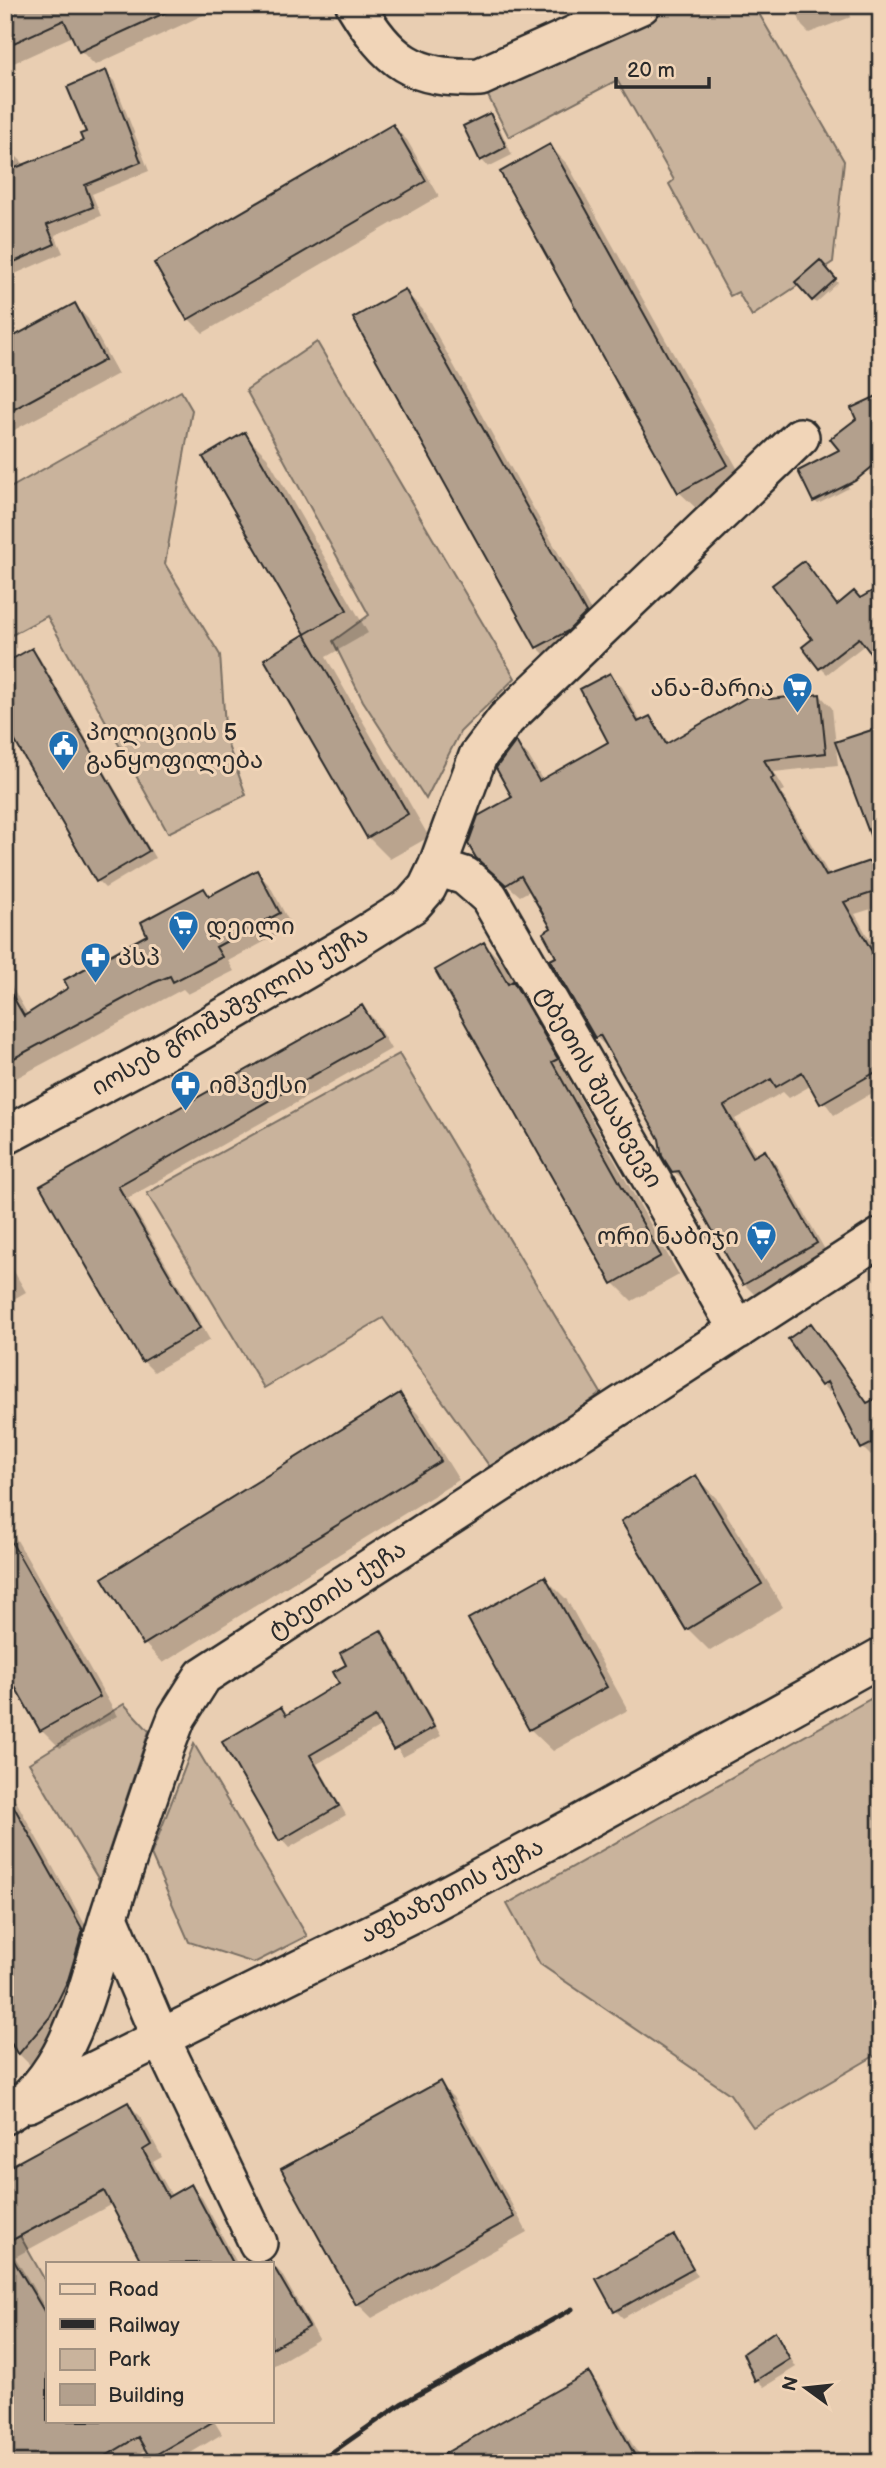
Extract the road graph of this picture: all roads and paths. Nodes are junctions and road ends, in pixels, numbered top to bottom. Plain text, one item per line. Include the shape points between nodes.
1 (355, 5) edge
2 (641, 5) edge
3 (800, 437) dead end
4 (437, 867) junction
5 (5, 1136) edge
6 (881, 1237) edge
7 (738, 1330) junction
8 (881, 1657) edge
9 (109, 1917) junction
10 (161, 2039) junction
11 (10, 2112) edge
12 (258, 2243) dead end

1 - 2 street via 382,48 424,72 452,78 480,77
3 - 4 street, იოსებ გრიშაშვილის ქუჩა via 506,719 478,757
4 - 5 street, იოსებ გრიშაშვილის ქუჩა via 412,905 348,946
4 - 7 street, ტბეთის შესახვევი via 465,876 489,897
6 - 7 street, ტბეთის ქუჩა
7 - 9 street, ტბეთის ქუჩა via 203,1676 177,1717
8 - 10 street, აფხაზეთის ქუჩა via 572,1829
9 - 10 street
9 - 11 street, ტბეთის ქუჩა via 78,2024 50,2071
10 - 11 street, აფხაზეთის ქუჩა
10 - 12 street

